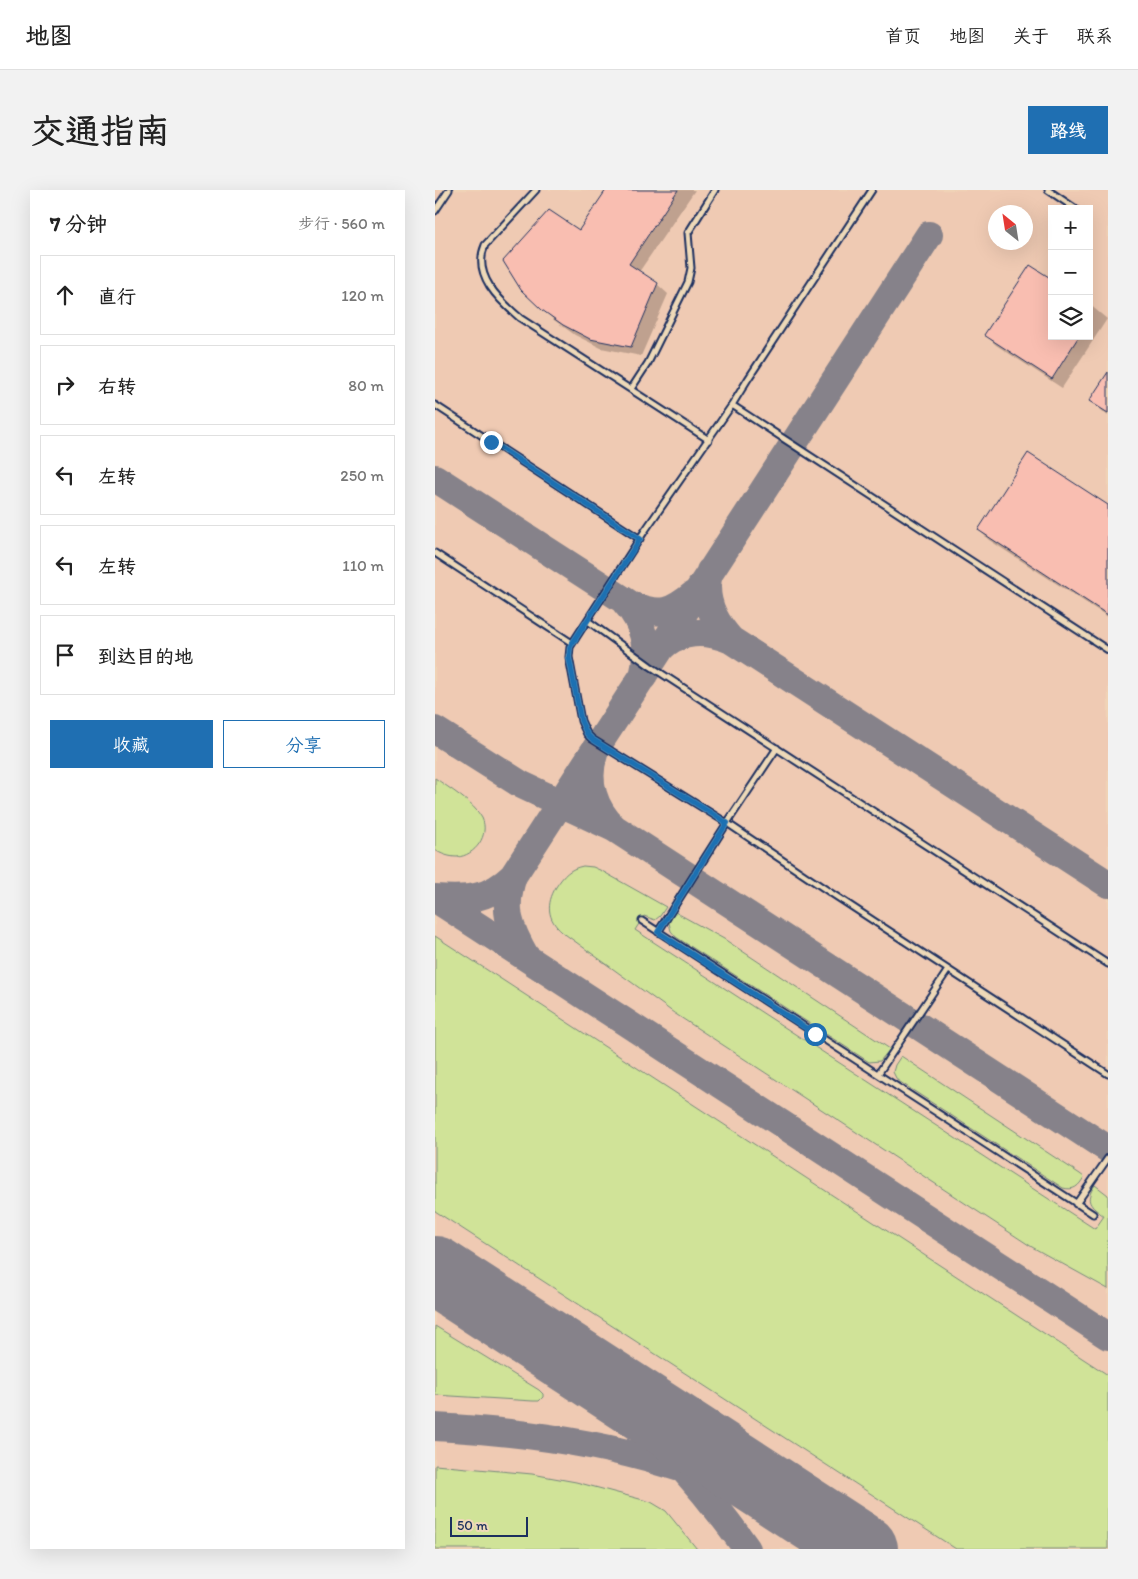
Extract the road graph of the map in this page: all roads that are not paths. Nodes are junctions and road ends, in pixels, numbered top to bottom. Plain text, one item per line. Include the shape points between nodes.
1 (449, 190) edge
2 (535, 190) edge
3 (715, 190) edge
4 (871, 190) edge
5 (1048, 190) edge
6 (1070, 205) edge
7 (435, 211) edge
8 (631, 389) junction
9 (435, 405) edge
10 (732, 406) junction
11 (709, 440) junction
12 (640, 539) junction
13 (435, 553) edge
14 (588, 621) junction
15 (572, 643) junction
16 (1108, 650) edge
17 (777, 748) junction
18 (727, 823) junction
19 (642, 920) dead end
20 (658, 932) junction
21 (1108, 964) edge
22 (948, 970) junction
23 (878, 1074) junction
24 (1108, 1074) edge
25 (1108, 1158) edge
26 (1076, 1204) junction
27 (1093, 1214) dead end

1 - 7 lane
2 - 8 lane via 485,245 481,260 484,276 498,297 520,318
3 - 8 lane via 688,233 691,268 688,282 648,363
4 - 10 lane
5 - 6 lane
8 - 11 lane
9 - 12 lane
10 - 11 lane
10 - 16 lane
11 - 12 lane
12 - 14 lane
13 - 15 lane
14 - 15 lane
14 - 17 lane via 649,666
15 - 18 lane via 569,657 581,721 587,734
17 - 18 lane
17 - 21 lane
18 - 20 lane
18 - 22 lane
19 - 20 lane
20 - 23 lane
22 - 23 lane
22 - 24 lane
23 - 26 lane
25 - 26 lane
26 - 27 lane

